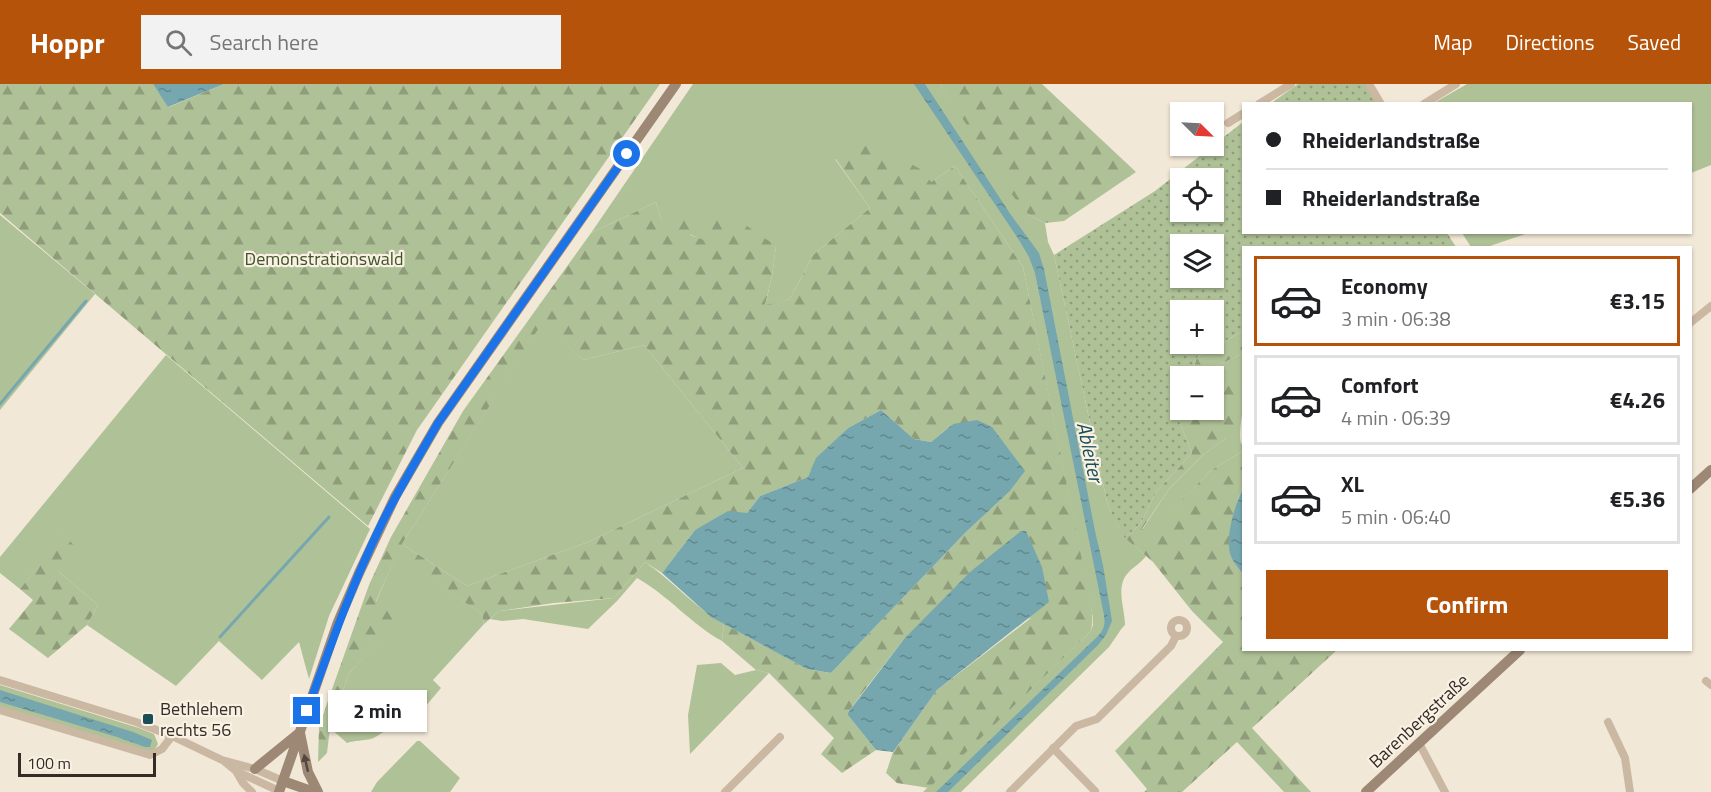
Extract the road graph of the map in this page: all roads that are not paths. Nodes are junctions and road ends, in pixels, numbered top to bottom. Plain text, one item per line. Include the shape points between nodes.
1 (676, 84) edge
2 (1291, 84) edge
3 (1369, 84) edge
4 (1456, 84) edge
5 (1262, 102) edge
6 (1380, 102) edge
7 (1427, 102) edge
8 (1242, 114) edge
9 (1228, 123) dead end
10 (1711, 306) edge
11 (1692, 321) edge
12 (1711, 470) edge
13 (1692, 487) edge
14 (1176, 636) dead end
15 (1519, 651) edge
16 (0, 680) edge
17 (0, 710) edge
18 (1608, 722) dead end
19 (300, 733) junction
20 (172, 736) junction
21 (780, 737) dead end
22 (1419, 743) junction
23 (1053, 748) junction
24 (222, 760) junction
25 (255, 769) junction
26 (236, 771) junction
27 (281, 789) edge
28 (252, 792) edge
29 (316, 792) edge
30 (725, 792) edge
31 (1010, 792) edge
32 (1094, 792) edge
33 (1366, 792) edge
34 (1445, 792) edge
35 (1630, 792) edge

1 - 19 main road via 445,414 411,469 338,622
2 - 5 street
3 - 6 street
4 - 7 street
8 - 9 street
10 - 11 street
12 - 13 main road
14 - 23 street via 1172,646 1096,719 1076,726
15 - 22 main road, Barenbergstraße
16 - 20 street
17 - 20 street via 150,755 162,749
18 - 35 street via 1625,758
19 - 25 main road
19 - 27 main road
29 -> 19 main road
20 - 24 street
21 - 30 street
22 - 33 main road, Barenbergstraße
22 - 34 street
23 - 31 street
23 - 32 street
24 - 25 street
24 - 26 street
25 - 27 street
26 - 27 street
26 - 28 street
27 - 29 main road

